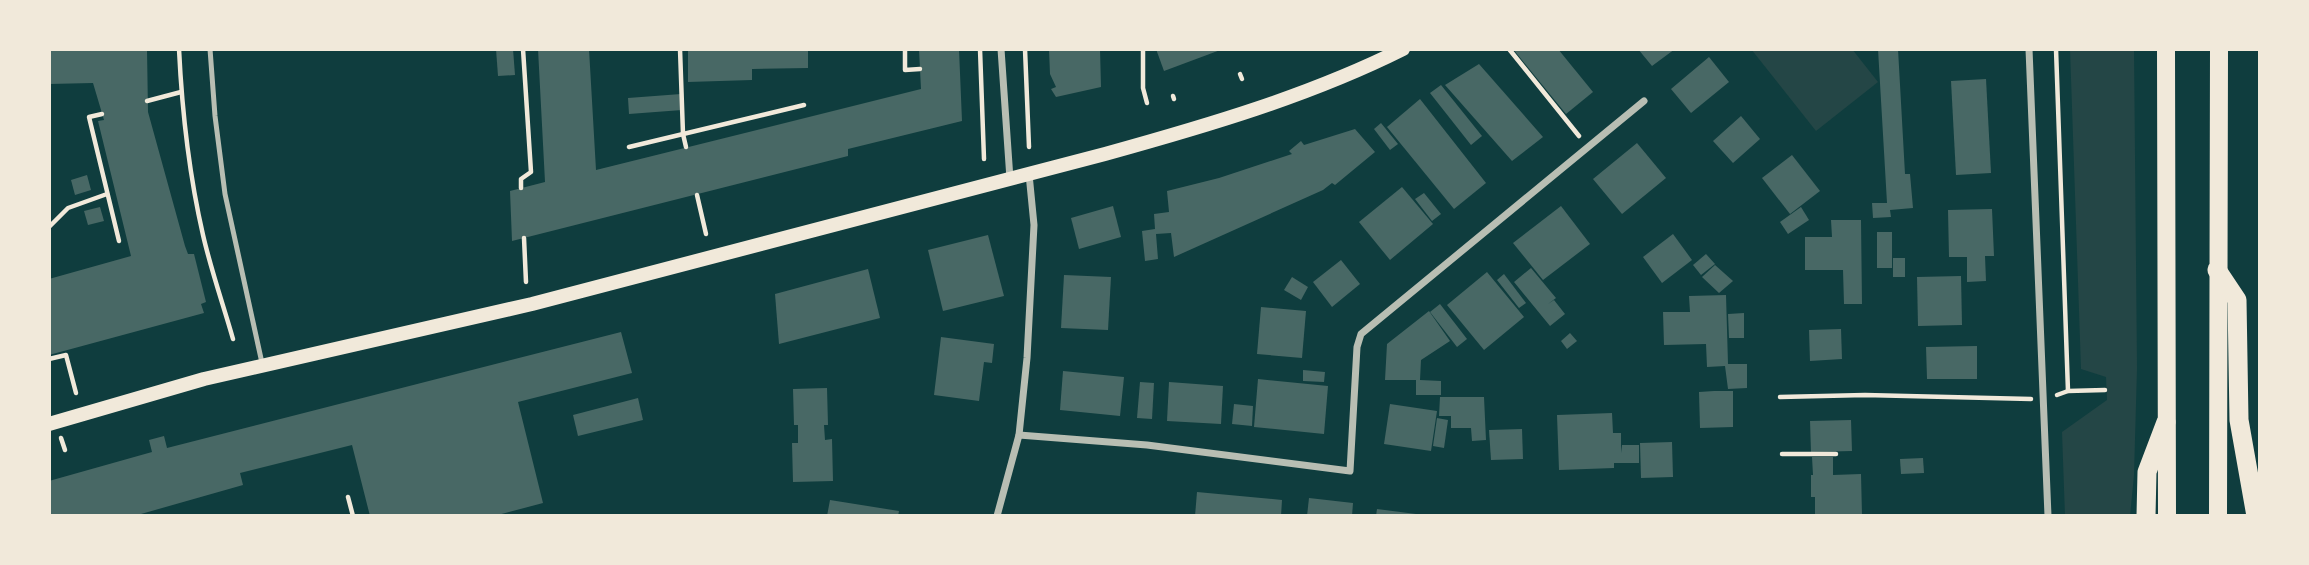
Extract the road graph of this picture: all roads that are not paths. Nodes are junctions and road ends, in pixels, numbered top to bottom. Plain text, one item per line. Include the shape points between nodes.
1 (210, 49) edge
2 (1001, 49) edge
3 (1403, 49) edge
4 (2029, 49) edge
5 (2166, 49) edge
6 (2219, 49) edge
7 (1644, 101) dead end
8 (1029, 174) junction
9 (1010, 179) junction
10 (2217, 270) junction
11 (262, 365) junction
12 (2166, 422) junction
13 (49, 424) edge
14 (1019, 435) junction
15 (997, 516) edge
16 (2049, 516) edge
17 (2146, 516) edge
18 (2167, 516) edge
19 (2218, 516) edge
20 (2256, 516) edge

1 - 11 lane via 225,194
2 - 9 street
3 - 8 main road via 1356,71 1189,130
4 - 16 street
5 - 12 highway
6 - 10 highway
7 - 14 street via 1361,334 1350,471 1147,445
8 - 9 main road
8 - 14 street via 1034,225
9 - 11 main road via 532,304
10 - 19 highway
10 - 20 highway via 2237,300 2239,420
11 - 13 main road
12 - 17 highway via 2147,472
12 - 18 highway
14 - 15 street

